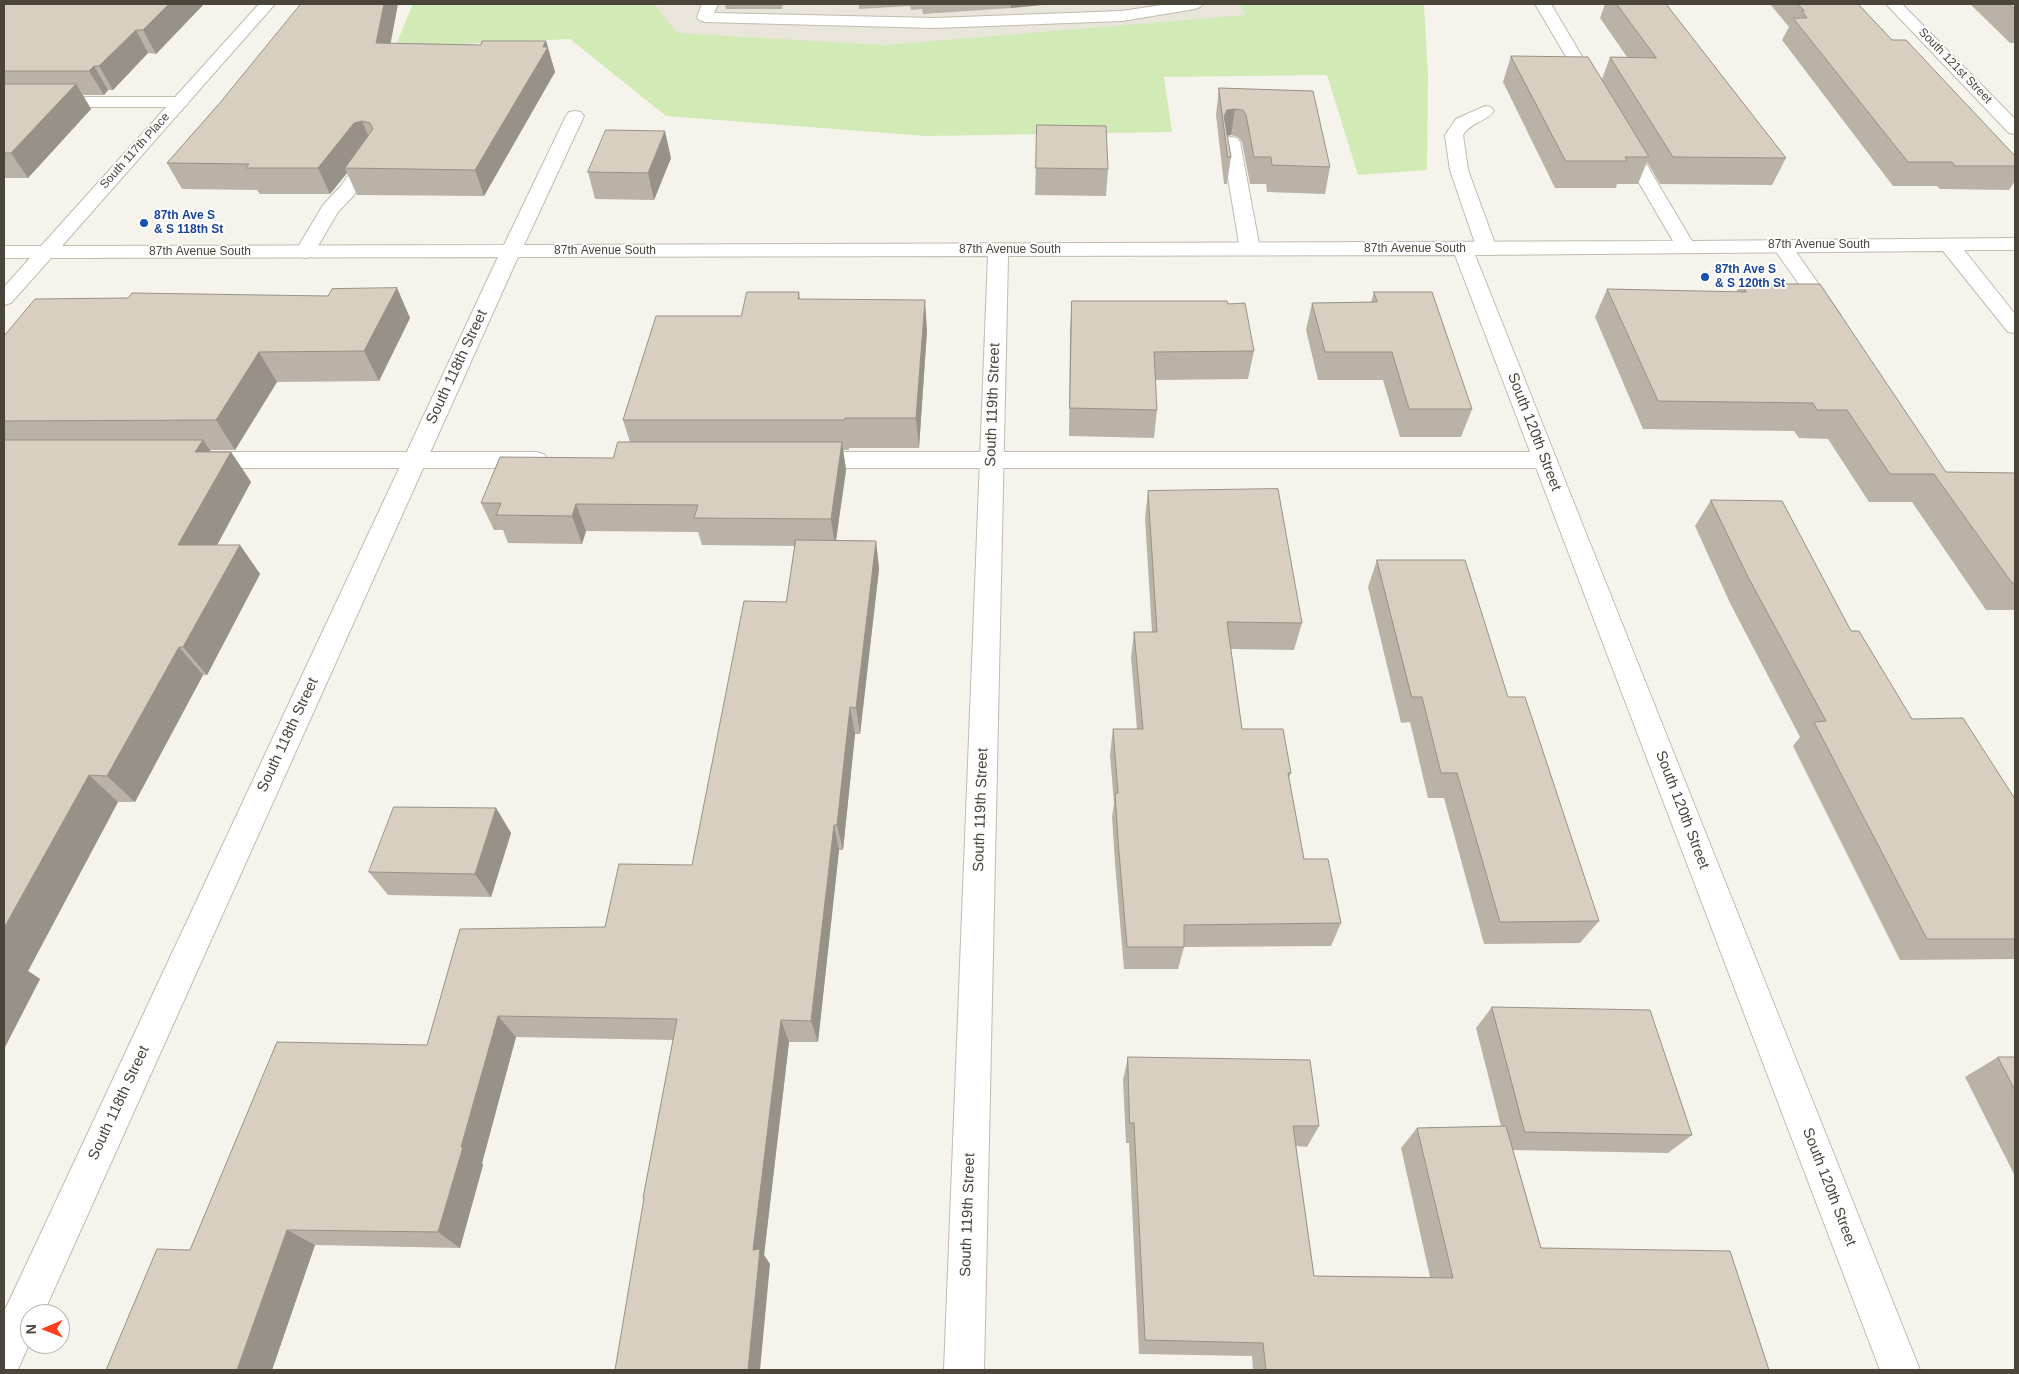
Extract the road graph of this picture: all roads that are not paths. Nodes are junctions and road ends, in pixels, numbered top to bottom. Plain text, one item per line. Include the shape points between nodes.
1 (267, 4) edge
2 (710, 4) edge
3 (1195, 4) edge
4 (1543, 4) edge
5 (1894, 4) edge
6 (4, 102) edge
7 (180, 102) junction
8 (1602, 104) edge
9 (1485, 111) dead end
10 (575, 116) dead end
11 (2015, 128) edge
12 (1617, 129) edge
13 (1231, 142) dead end
14 (373, 154) edge
15 (1948, 244) junction
16 (2015, 244) edge
17 (1782, 246) junction
18 (1686, 247) junction
19 (1250, 249) junction
20 (1475, 249) junction
21 (998, 250) junction
22 (511, 251) junction
23 (4, 252) edge
24 (45, 252) junction
25 (305, 252) junction
26 (4, 299) edge
27 (2015, 327) edge
28 (1843, 333) edge
29 (180, 460) edge
30 (415, 460) junction
31 (554, 460) edge
32 (782, 460) edge
33 (991, 460) junction
34 (1545, 460) junction
35 (4, 1355) edge
36 (964, 1370) edge
37 (1900, 1370) edge

1 - 7 street, South 117th Place
2 - 3 street via 705,17 935,23 1122,16
4 - 8 street
5 - 11 street, South 121st Street
6 - 7 street
7 - 24 street, South 117th Place
9 - 20 street, South 120th Street via 1462,123 1454,135
10 - 22 street, South 118th Street
12 - 18 street
13 - 19 street
14 - 25 street via 330,210
15 - 16 street, 87th Avenue South
15 - 17 street, 87th Avenue South
15 - 27 street
17 - 18 street, 87th Avenue South
17 - 28 street
18 - 20 street, 87th Avenue South
19 - 20 street, 87th Avenue South
19 - 21 street, 87th Avenue South
20 - 34 street, South 120th Street
21 - 22 street, 87th Avenue South
21 - 33 street, South 119th Street
22 - 25 street, 87th Avenue South
22 - 30 street, South 118th Street
23 - 24 street, 87th Avenue South
24 - 25 street, 87th Avenue South
24 - 26 street, South 117th Place
29 - 30 street
30 - 31 street
30 - 35 street, South 118th Street
32 - 33 street
33 - 34 street
33 - 36 street, South 119th Street
34 - 37 street, South 120th Street

